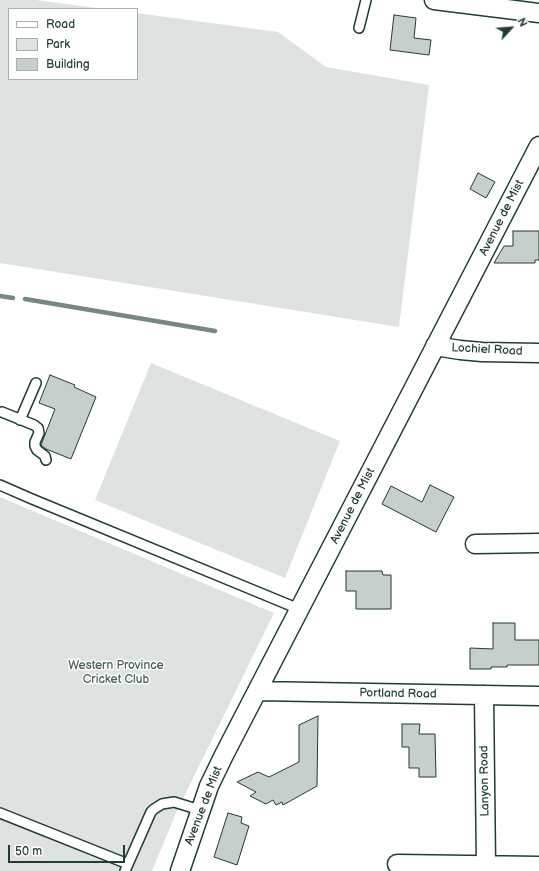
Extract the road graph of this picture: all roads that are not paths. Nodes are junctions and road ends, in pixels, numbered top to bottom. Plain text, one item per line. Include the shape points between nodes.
1 (366, 0) edge
2 (434, 0) edge
3 (513, 5) edge
4 (539, 13) edge
5 (359, 28) dead end
6 (539, 146) edge
7 (533, 173) edge
8 (435, 346) junction
9 (539, 353) edge
10 (36, 383) dead end
11 (2, 412) dead end
12 (20, 420) junction
13 (46, 460) dead end
14 (0, 485) edge
15 (539, 543) edge
16 (476, 544) dead end
17 (299, 609) junction
18 (257, 691) junction
19 (484, 695) junction
20 (539, 696) edge
21 (200, 810) junction
22 (0, 813) edge
23 (396, 864) dead end
24 (486, 866) junction
25 (539, 866) edge
26 (127, 868) edge
27 (180, 871) edge

1 - 5 lane
2 - 3 street
3 - 4 street
6 - 7 street, Avenue de Mist
7 - 8 street, Avenue de Mist
8 - 9 street, Lochiel Road via 482,352
8 - 17 street, Avenue de Mist
10 - 12 lane
11 - 12 lane
12 - 13 lane via 38,428 35,446
14 - 17 lane
15 - 16 street
17 - 18 street, Avenue de Mist
18 - 19 street, Portland Road
18 - 21 street, Avenue de Mist via 209,786
19 - 20 street, Portland Road
19 - 24 street, Lanyon Road
21 - 26 lane via 174,802 162,804 154,809
21 - 27 street, Avenue de Mist
22 - 26 lane
23 - 24 street
24 - 25 street

